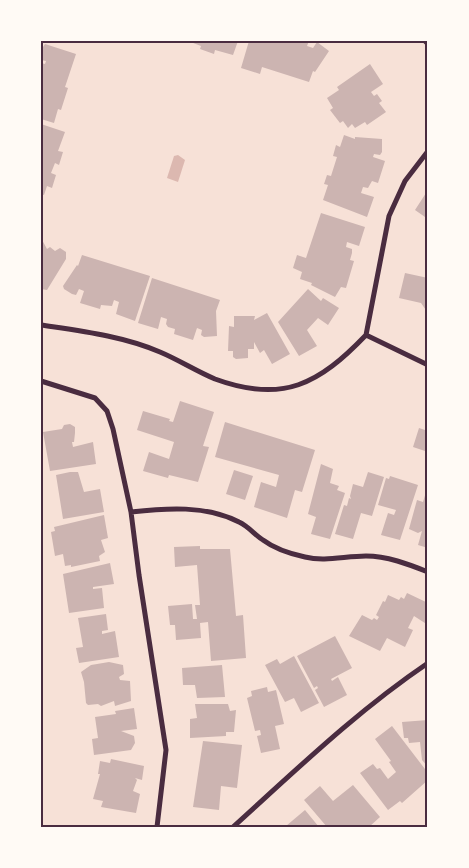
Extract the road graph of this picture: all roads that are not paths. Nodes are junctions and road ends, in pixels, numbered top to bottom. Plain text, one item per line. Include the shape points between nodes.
1 (428, 151) edge
2 (41, 325) edge
3 (366, 335) junction
4 (428, 365) edge
5 (41, 381) edge
6 (131, 512) junction
7 (428, 572) edge
8 (428, 663) edge
9 (157, 827) edge
10 (233, 827) edge

1 - 3 street via 405,181 389,216
2 - 3 street via 128,341 244,388 280,390 313,380 342,360
3 - 4 street
5 - 6 street via 95,398 108,411
6 - 7 street via 172,507 215,514 240,522 264,541 307,558 366,556 396,560
6 - 9 street via 166,750
8 - 10 street via 345,725

